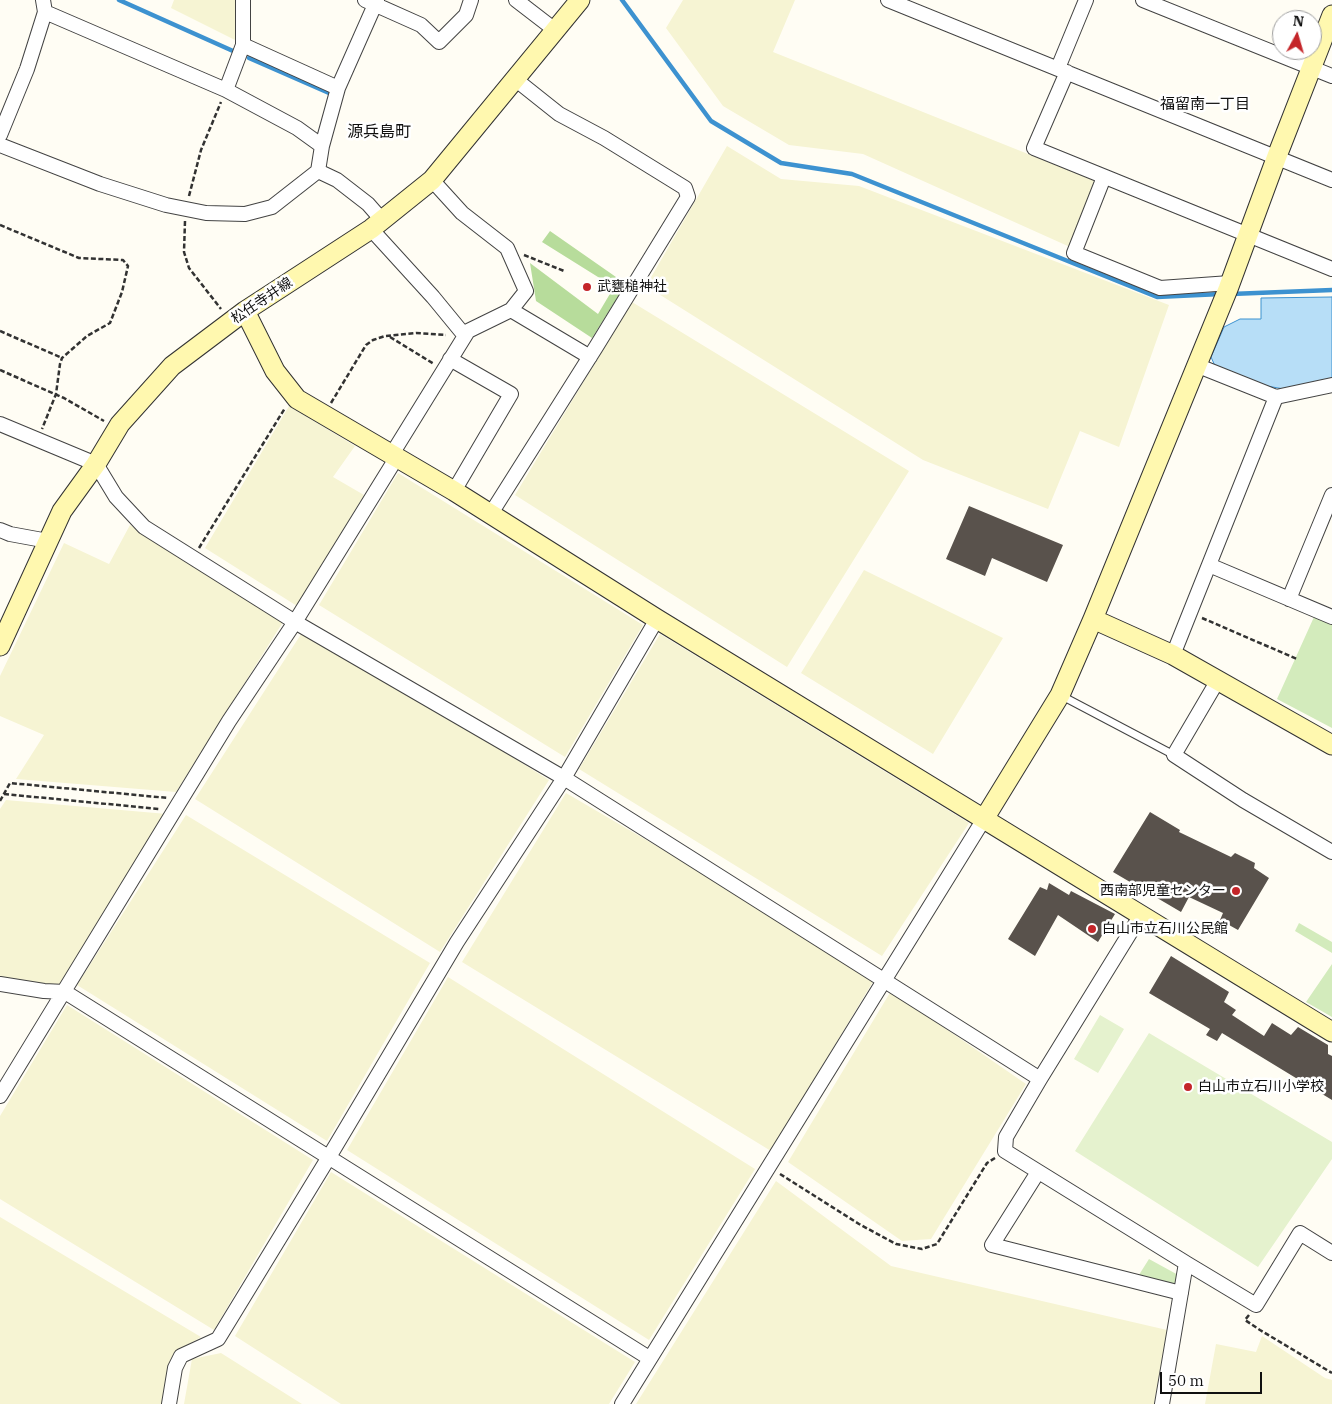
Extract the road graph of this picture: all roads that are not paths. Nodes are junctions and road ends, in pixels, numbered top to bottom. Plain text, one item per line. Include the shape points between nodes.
1 (243, 0) edge
2 (471, 0) edge
3 (516, 0) edge
4 (580, 0) edge
5 (888, 0) edge
6 (1086, 0) edge
7 (1143, 0) edge
8 (372, 1) edge
9 (44, 6) edge
10 (1332, 15) edge
11 (555, 30) junction
12 (243, 45) junction
13 (1312, 68) junction
14 (1062, 70) junction
15 (1332, 76) edge
16 (515, 79) junction
17 (338, 88) junction
18 (226, 90) junction
19 (0, 135) edge
20 (0, 145) edge
21 (322, 146) junction
22 (1277, 156) junction
23 (318, 171) junction
24 (1104, 177) junction
25 (432, 180) junction
26 (1332, 180) edge
27 (377, 225) junction
28 (1247, 235) junction
29 (1332, 269) edge
30 (1227, 290) junction
31 (511, 310) junction
32 (245, 311) junction
33 (465, 336) junction
34 (590, 356) junction
35 (447, 365) junction
36 (1196, 365) junction
37 (1332, 385) edge
38 (1276, 397) junction
39 (0, 424) edge
40 (394, 455) junction
41 (96, 464) junction
42 (454, 491) junction
43 (1332, 495) edge
44 (490, 515) junction
45 (0, 530) edge
46 (48, 541) junction
47 (1209, 565) junction
48 (1289, 599) junction
49 (1332, 617) edge
50 (657, 619) junction
51 (1093, 620) junction
52 (295, 622) junction
53 (0, 646) edge
54 (1173, 655) junction
55 (1218, 680) junction
56 (1060, 695) junction
57 (1332, 746) edge
58 (1174, 756) junction
59 (564, 778) junction
60 (984, 819) junction
61 (1332, 852) edge
62 (1141, 916) junction
63 (883, 980) junction
64 (0, 984) edge
65 (65, 992) junction
66 (1332, 1032) edge
67 (1040, 1079) junction
68 (0, 1096) edge
69 (329, 1157) junction
70 (1038, 1172) junction
71 (1332, 1253) edge
72 (1186, 1263) junction
73 (1181, 1293) junction
74 (649, 1358) junction
75 (169, 1404) edge
76 (622, 1404) edge
77 (1162, 1404) edge

1 - 12 street
2 - 8 street via 466,15 440,42 421,25
3 - 11 street
4 - 11 street, 松任寺井線
5 - 14 street
6 - 14 street
7 - 13 street
8 - 17 street
9 - 18 street
9 - 19 street via 27,69
10 - 13 street
11 - 16 street, 松任寺井線
12 - 17 street
12 - 18 street
13 - 15 street
13 - 22 street
14 - 22 street
14 - 24 street via 1034,148
16 - 25 street, 松任寺井線
16 - 34 street via 559,114 685,188 688,197
17 - 21 street
18 - 21 street via 297,128
20 - 23 street via 100,184 166,205 206,213 245,214 272,207
21 - 23 street
22 - 26 street
22 - 28 street
23 - 27 street via 337,180 368,204
24 - 28 street
24 - 30 street via 1074,252 1160,288
25 - 27 street, 松任寺井線
25 - 31 street via 462,213 507,248 526,291
27 - 32 street, 松任寺井線
27 - 33 street
28 - 29 street
28 - 30 street
30 - 36 street
31 - 33 street via 468,331
31 - 34 street
32 - 40 street via 275,371 297,399
32 - 41 street, 松任寺井線 via 172,366 117,429
33 - 35 street
34 - 44 street
35 - 40 street
35 - 42 street via 511,394
36 - 38 street
36 - 51 street
37 - 38 street
38 - 47 street
39 - 41 street
40 - 42 street
40 - 52 street
41 - 46 street, 松任寺井線 via 62,511
41 - 52 street via 116,497 144,527
42 - 44 street
43 - 48 street
44 - 50 street
45 - 46 street
46 - 53 street, 松任寺井線
47 - 48 street
47 - 54 street
48 - 49 street
50 - 59 street
50 - 60 street
51 - 54 street
51 - 56 street
52 - 59 street
52 - 65 street via 229,721
54 - 55 street
55 - 57 street
55 - 58 street
56 - 58 lane
56 - 60 street
58 - 61 street
59 - 63 street
59 - 69 street via 457,942
60 - 62 street
60 - 63 street
62 - 66 street
62 - 67 street
63 - 67 street
63 - 74 street
64 - 65 street
65 - 68 street
65 - 69 street
67 - 70 street via 1006,1137 1004,1151
69 - 74 street
69 - 75 street via 218,1339 181,1356 175,1368
70 - 72 street
70 - 73 street via 992,1245
71 - 72 street via 1300,1233 1256,1305
72 - 73 street
73 - 77 street
74 - 76 street

